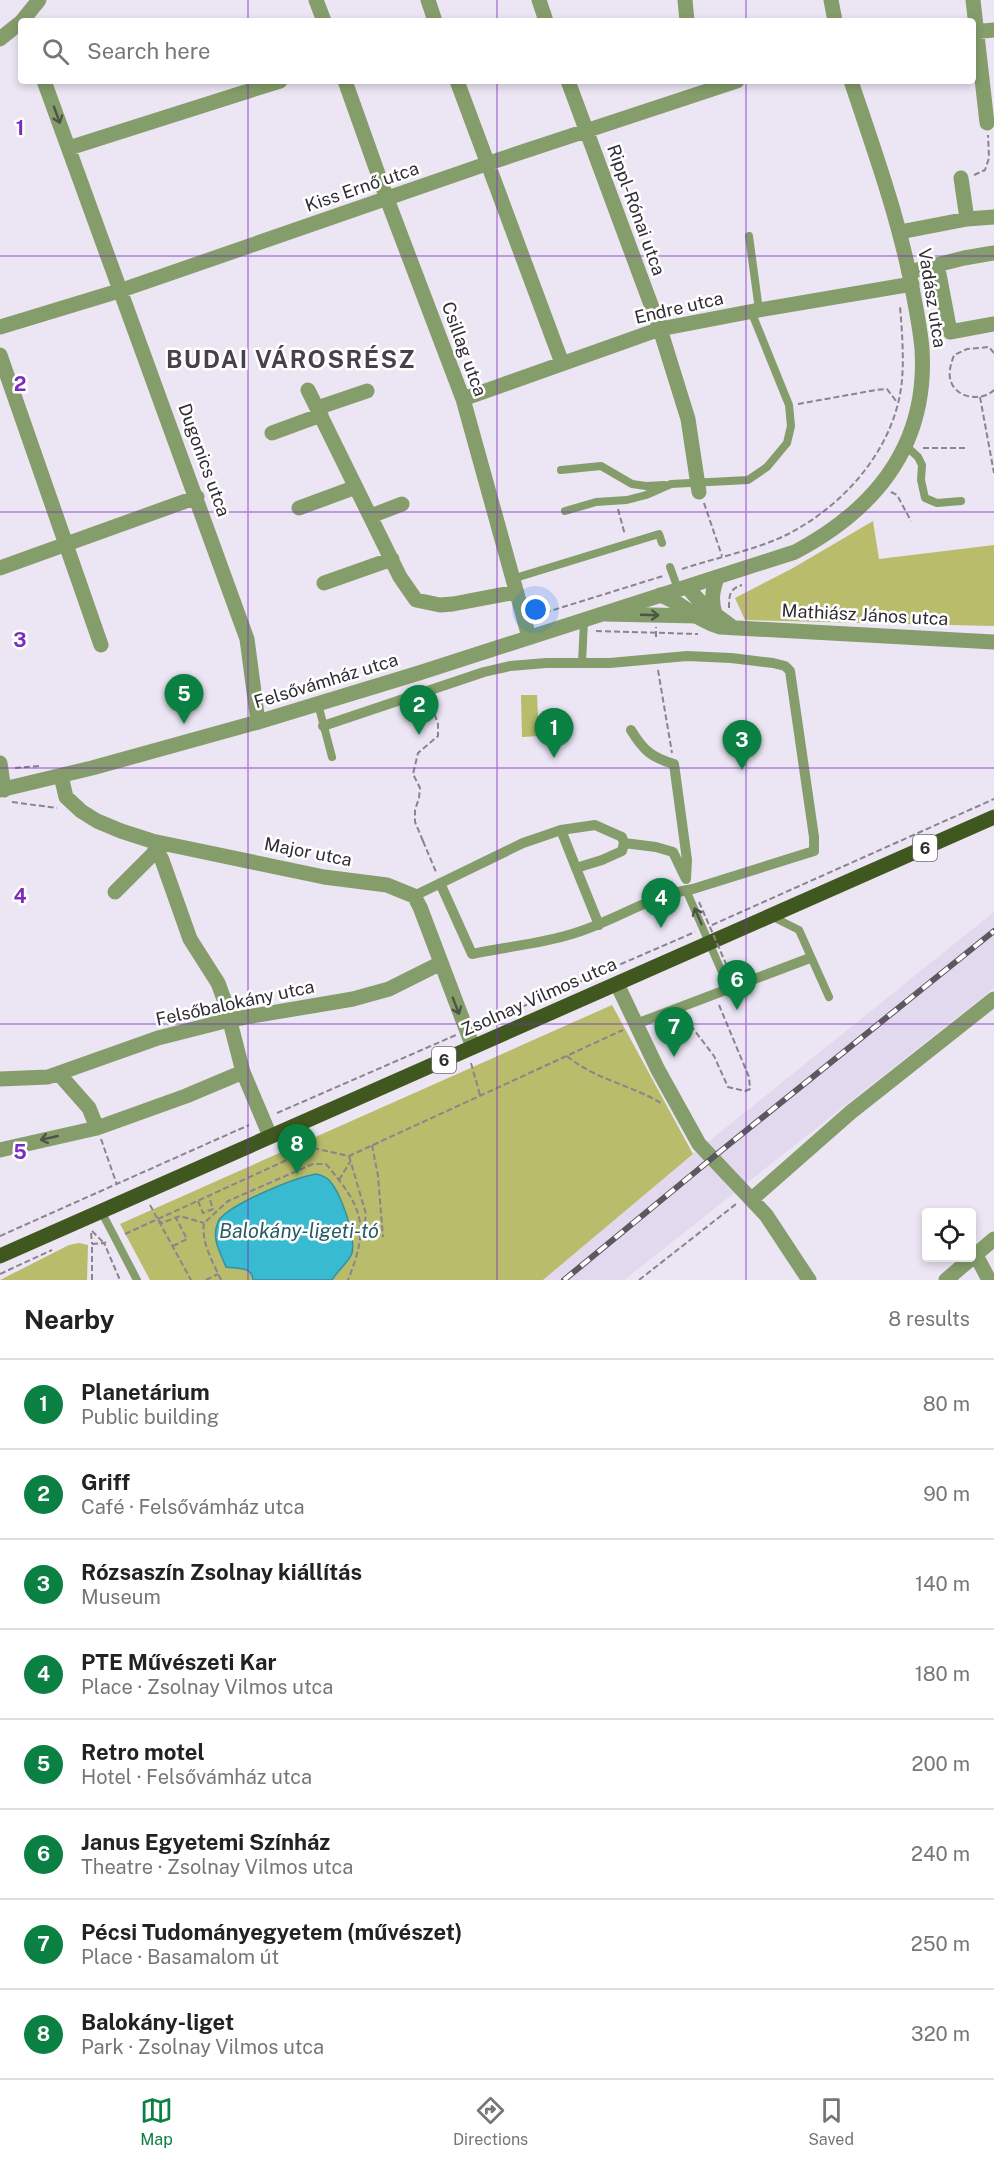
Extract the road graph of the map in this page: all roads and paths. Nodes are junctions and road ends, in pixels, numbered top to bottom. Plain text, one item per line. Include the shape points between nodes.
1 (39, 0) edge
2 (316, 0) edge
3 (428, 0) edge
4 (539, 0) edge
5 (685, 0) edge
6 (831, 0) edge
7 (973, 0) edge
8 (24, 18) edge
9 (323, 18) edge
10 (434, 18) edge
11 (545, 18) edge
12 (687, 18) edge
13 (834, 18) edge
14 (974, 18) edge
15 (18, 24) edge
16 (994, 30) edge
17 (976, 31) edge
18 (0, 39) edge
19 (976, 39) edge
20 (45, 84) edge
21 (271, 84) edge
22 (346, 84) edge
23 (457, 84) edge
24 (569, 84) edge
25 (728, 84) edge
26 (852, 84) edge
27 (987, 123) joint
28 (586, 131) junction
29 (69, 148) junction
30 (486, 164) junction
31 (961, 178) joint
32 (387, 199) junction
33 (994, 217) edge
34 (967, 219) junction
35 (900, 232) junction
36 (749, 236) dead end
37 (994, 253) edge
38 (933, 267) junction
39 (906, 281) junction
40 (122, 291) junction
41 (755, 311) junction
42 (994, 324) edge
43 (0, 327) edge
44 (660, 329) junction
45 (994, 353) edge
46 (0, 354) edge
47 (562, 363) junction
48 (308, 390) dead end
49 (994, 390) edge
50 (367, 391) dead end
51 (980, 397) junction
52 (463, 399) junction
53 (897, 402) junction
54 (789, 405) junction
55 (319, 412) junction
56 (272, 433) dead end
57 (965, 448) dead end
58 (910, 450) junction
59 (561, 470) dead end
60 (994, 473) edge
61 (671, 484) junction
62 (356, 487) junction
63 (699, 487) junction
64 (889, 491) dead end
65 (197, 497) junction
66 (615, 501) junction
67 (961, 501) dead end
68 (402, 504) dead end
69 (299, 508) dead end
70 (565, 511) dead end
71 (371, 516) junction
72 (911, 520) dead end
73 (662, 543) dead end
74 (628, 544) junction
75 (66, 545) junction
76 (722, 556) junction
77 (392, 559) junction
78 (0, 568) edge
79 (671, 570) junction
80 (717, 578) junction
81 (748, 582) dead end
82 (324, 583) dead end
83 (514, 585) junction
84 (682, 588) junction
85 (660, 595) junction
86 (722, 612) junction
87 (603, 614) junction
88 (697, 616) junction
89 (584, 626) junction
90 (735, 629) junction
91 (528, 632) junction
92 (705, 634) dead end
93 (994, 642) edge
94 (100, 645) dead end
95 (656, 659) junction
96 (582, 663) junction
97 (426, 691) junction
98 (318, 704) junction
99 (258, 722) junction
100 (323, 726) junction
101 (630, 730) dead end
102 (332, 757) dead end
103 (48, 764) dead end
104 (674, 764) junction
105 (1, 766) edge
106 (61, 776) junction
107 (4, 794) edge
108 (66, 797) junction
109 (994, 800) edge
110 (994, 818) edge
111 (561, 830) junction
112 (624, 843) junction
113 (154, 846) junction
114 (576, 868) junction
115 (440, 883) junction
116 (687, 886) junction
117 (115, 892) dead end
118 (414, 897) junction
119 (699, 902) dead end
120 (771, 916) junction
121 (599, 925) junction
122 (704, 929) junction
123 (710, 943) junction
124 (810, 958) junction
125 (441, 963) junction
126 (730, 973) dead end
127 (617, 984) junction
128 (729, 988) junction
129 (714, 994) junction
130 (829, 997) dead end
131 (994, 999) edge
132 (677, 1008) junction
133 (229, 1020) junction
134 (636, 1024) junction
135 (463, 1032) junction
136 (472, 1054) junction
137 (567, 1056) junction
138 (243, 1072) junction
139 (59, 1074) junction
140 (0, 1079) edge
141 (480, 1095) junction
142 (675, 1101) junction
143 (263, 1119) junction
144 (97, 1128) junction
145 (270, 1136) junction
146 (372, 1145) junction
147 (0, 1150) edge
148 (349, 1156) junction
149 (350, 1162) junction
150 (339, 1180) junction
151 (117, 1185) junction
152 (208, 1196) junction
153 (750, 1197) junction
154 (198, 1201) junction
155 (149, 1203) dead end
156 (101, 1211) junction
157 (177, 1211) junction
158 (178, 1217) junction
159 (157, 1220) junction
160 (204, 1223) junction
161 (361, 1226) junction
162 (91, 1231) junction
163 (0, 1236) edge
164 (81, 1236) dead end
165 (383, 1237) dead end
166 (115, 1238) junction
167 (994, 1239) edge
168 (104, 1243) junction
169 (92, 1244) junction
170 (61, 1245) dead end
171 (173, 1246) junction
172 (976, 1255) joint
173 (0, 1256) edge
174 (968, 1262) edge
175 (0, 1274) edge
176 (218, 1274) junction
177 (92, 1280) edge
178 (120, 1280) edge
179 (137, 1280) edge
180 (191, 1280) edge
181 (206, 1280) edge
182 (221, 1280) edge
183 (348, 1280) edge
184 (639, 1280) edge
185 (809, 1280) edge
186 (946, 1280) edge
187 (988, 1280) edge

1 - 8 street
2 - 9 street
3 - 10 street
4 - 11 street
5 - 12 street
6 - 13 street
7 - 14 street
15 - 18 street
16 - 17 street
19 - 27 street
20 -> 29 street, Dugonics utca
21 - 29 street
22 - 32 street, Csillag utca
23 - 30 street
24 - 28 street, Rippl-Rónai utca
25 - 28 street, Kiss Ernő utca
26 - 35 street, Vadász utca
27 - 31 path via 989,158 985,170
28 - 30 street, Kiss Ernő utca
28 - 44 street, Rippl-Rónai utca
29 - 40 street, Dugonics utca
30 - 32 street, Kiss Ernő utca
30 - 47 street
31 - 34 street
32 - 40 street, Kiss Ernő utca
32 - 52 street, Csillag utca
33 - 34 street
34 - 35 street
35 - 39 street, Vadász utca
36 - 41 lane
37 - 38 street, Endre utca
38 - 39 street, Endre utca
38 - 42 street via 939,274 950,332
39 - 41 street, Endre utca
39 - 53 path via 900,294 902,381
39 - 58 street, Vadász utca via 920,326 922,375
40 - 43 street, Kiss Ernő utca
40 - 65 street, Dugonics utca
41 - 44 street, Endre utca
41 - 54 lane
44 - 47 street, Endre utca
44 - 63 street, Rippl-Rónai utca via 688,419
45 - 51 path via 988,347 967,349 954,355 949,368 952,384 962,395
46 - 75 street
47 - 52 street, Endre utca
48 - 55 street
49 - 51 path
50 - 55 street
51 - 60 path
52 - 83 street, Csillag utca
53 - 54 path via 887,389
53 - 76 path via 880,447 846,491 783,536
54 - 63 lane via 791,426 787,443 767,467 748,480
55 - 56 street
55 - 62 street
57 - 58 path
58 - 67 lane via 922,465 926,498 937,503
58 - 80 street, Vadász utca via 866,502 835,528 795,552
59 - 61 lane via 602,466 632,484
61 - 63 lane
61 - 66 lane via 646,495
62 - 69 street
62 - 71 street
63 - 76 path
64 - 72 path via 897,495
65 - 75 street
65 - 99 street, Dugonics utca via 247,639
66 - 70 lane
66 - 74 path
68 - 71 street
71 - 77 street
73 - 74 lane via 659,534
74 - 83 lane
75 - 78 street
75 - 94 street
76 - 79 path
77 - 82 street
77 - 83 street via 416,600 453,604
79 - 84 lane
79 - 91 path via 550,611
80 - 84 street, Vadász utca
80 - 86 street via 712,603
81 - 86 path via 733,588
83 - 91 street, Csillag utca
84 - 85 street, Vadász utca
84 - 86 street via 704,606
85 - 87 street, Felsővámház utca
85 - 88 street, Mathiász János utca
86 - 90 street
87 -> 88 street, Mathiász János utca
87 - 89 street, Felsővámház utca
88 - 90 street, Mathiász János utca via 712,625
89 - 91 street, Felsővámház utca
89 - 92 path
89 - 96 lane
90 - 93 street, Mathiász János utca
91 - 98 street, Felsővámház utca
95 - 96 street
95 - 104 path
95 - 116 street via 731,658 785,666 790,671 798,716 814,851
96 - 97 street via 510,666
97 - 100 street
97 - 115 path via 438,724 438,736 418,753 413,774 420,788 415,822
98 - 99 street, Felsővámház utca
98 - 100 lane
99 - 106 street, Felsővámház utca
100 - 102 lane
101 - 104 street via 647,753
103 - 105 path via 26,768
104 - 116 street
105 - 107 street
106 - 107 street, Felsővámház utca
106 - 108 street
107 - 108 path via 58,808
108 - 113 street, Major utca via 97,821
109 - 122 path
110 - 120 main road, Zsolnay Vilmos utca / 6
111 - 112 street via 595,825 622,837
111 - 114 street
111 - 115 street via 523,843
112 - 114 street via 622,850
112 - 116 street via 673,852
113 - 117 street
113 - 118 street, Major utca via 387,885
113 - 133 street via 190,939 218,983
114 - 121 street
115 - 118 street
115 - 121 street via 472,954 570,935
116 - 121 street
122 -> 116 lane
118 - 125 street
119 - 126 path, bridge
120 - 123 main road, Zsolnay Vilmos utca / 6
120 - 124 lane via 799,930
122 - 123 lane
122 - 135 path
123 - 127 main road, Zsolnay Vilmos utca / 6
123 - 128 lane
124 - 128 street
124 - 130 lane
125 - 133 street, Felsőbalokány utca via 389,989
125 -> 135 street
127 - 134 street
127 - 136 main road, Zsolnay Vilmos utca / 6
128 - 129 street
129 - 132 street
129 - 132 path via 749,1077 750,1089 745,1091 728,1087 714,1056
131 - 153 street
132 - 134 street
133 - 138 street
133 - 139 street, Felsőbalokány utca via 158,1038
134 - 137 path
134 - 142 street
135 - 136 street
135 - 143 path
136 - 141 path
136 - 145 main road, Zsolnay Vilmos utca / 6
137 - 141 path
137 - 142 path via 581,1068 662,1103
138 - 143 street
138 - 144 street
139 - 140 street, Felsőbalokány utca
139 - 144 street via 89,1108
141 - 146 path
142 - 153 street via 699,1144
143 - 145 street
143 - 151 path
144 -> 147 street
144 - 151 path
145 - 156 main road, Zsolnay Vilmos utca / 6
146 - 148 path
146 - 165 path
148 - 149 path
148 - 152 path via 313,1148
149 - 150 path
149 - 161 path via 366,1214
150 - 160 path via 326,1164 313,1164 228,1201
150 - 161 path via 355,1203
151 - 163 path
152 - 154 path
152 - 154 path via 213,1209 203,1213
153 - 184 path
153 - 185 street
154 - 157 path
155 - 159 path
156 - 166 lane
156 - 173 main road, Zsolnay Vilmos utca / 6
157 - 158 path
157 - 159 path
158 - 159 path via 162,1223
158 - 160 path
158 - 171 path via 187,1239
159 - 166 path
159 - 171 path
160 - 176 path via 204,1241
161 - 183 path via 359,1252
162 - 164 path
162 - 168 path
162 - 169 path
166 - 168 path
166 - 179 lane
167 - 172 street
168 - 169 path
168 - 178 path
169 - 177 path
170 - 175 path
171 - 180 path
172 - 187 street
174 - 186 street
176 - 181 path
176 - 182 path

